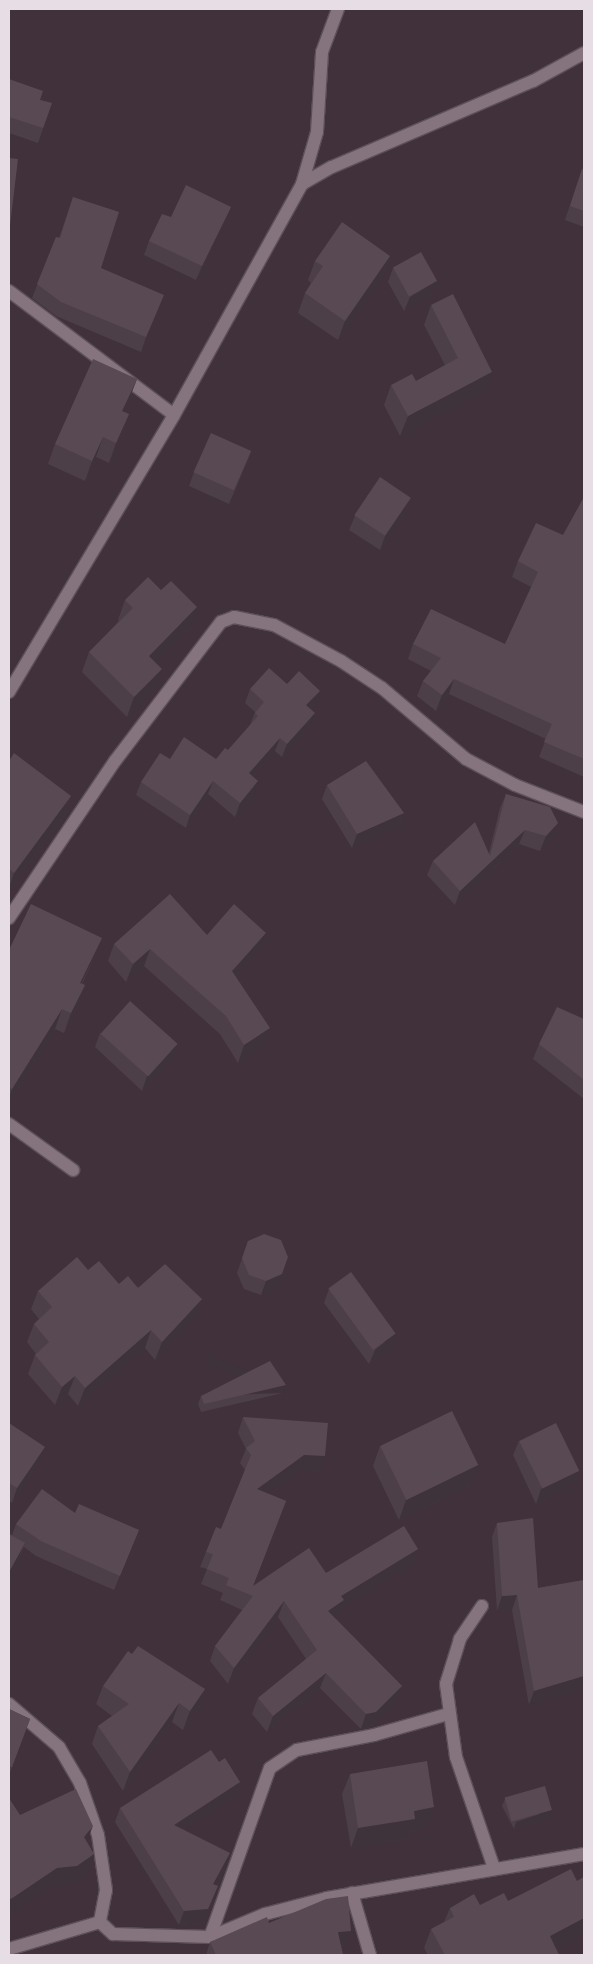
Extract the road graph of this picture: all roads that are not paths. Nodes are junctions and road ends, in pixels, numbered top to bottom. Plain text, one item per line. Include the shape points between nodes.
1 (338, 9) edge
2 (584, 53) edge
3 (302, 184) junction
4 (9, 292) edge
5 (174, 415) junction
6 (9, 692) edge
7 (584, 812) edge
8 (9, 918) edge
9 (9, 1124) edge
10 (73, 1170) dead end
11 (482, 1606) dead end
12 (9, 1704) edge
13 (448, 1714) junction
14 (584, 1854) edge
15 (494, 1868) junction
16 (352, 1893) junction
17 (100, 1922) junction
18 (210, 1937) junction
19 (9, 1949) edge
20 (370, 1955) edge

1 - 3 street via 322,52 317,132
2 - 3 street via 533,81 332,167
3 - 5 street
4 - 5 street
5 - 6 street
7 - 8 street via 515,785 466,759 382,688 341,661 274,625 234,617 221,622 115,761
9 - 10 street
11 - 13 street via 457,1648 446,1684
12 - 17 street via 59,1747 80,1783 101,1853 106,1890
13 - 15 street via 456,1757
13 - 18 street via 374,1735 297,1750 270,1768
14 - 15 street
15 - 16 street
16 - 18 street via 265,1914
16 - 20 street
17 - 18 street via 113,1934
17 - 19 street

